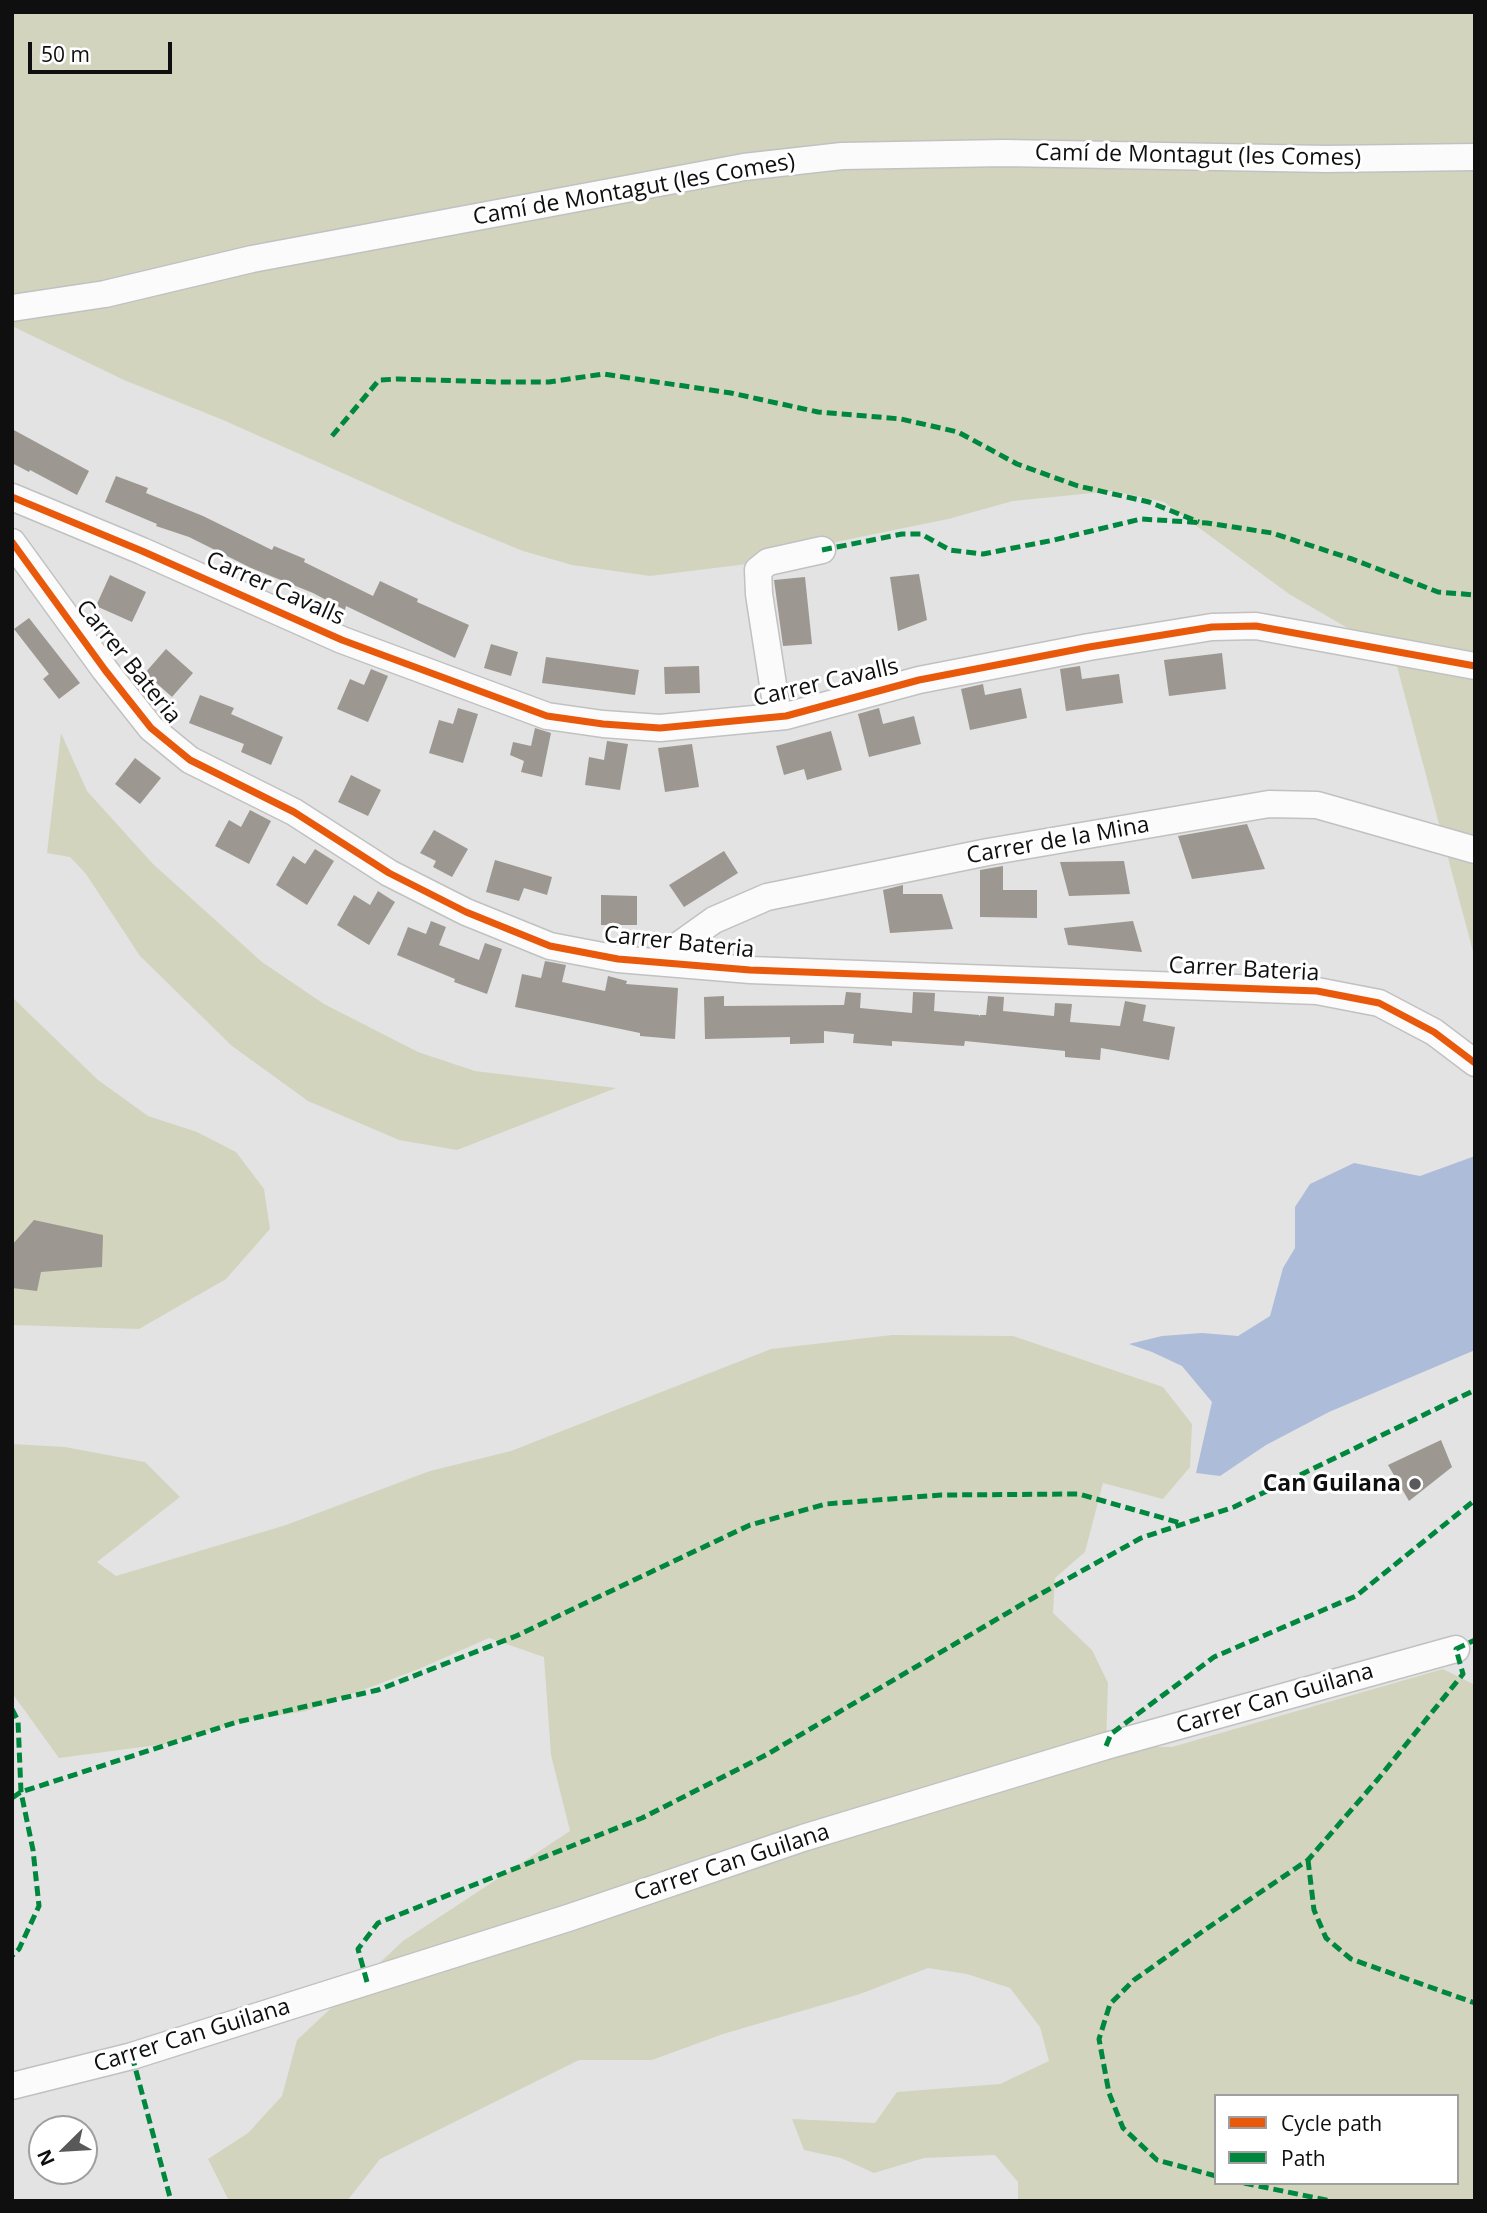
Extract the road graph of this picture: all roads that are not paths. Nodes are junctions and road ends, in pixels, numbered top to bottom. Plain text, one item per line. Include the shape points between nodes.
1 (1475, 157) edge
2 (12, 308) edge
3 (12, 497) edge
4 (12, 542) edge
5 (822, 550) dead end
6 (1475, 666) edge
7 (778, 717) junction
8 (1475, 850) edge
9 (655, 962) junction
10 (1475, 1063) edge
11 (1456, 1649) dead end
12 (12, 2086) edge

1 - 2 street, Camí de Montagut (les Comes) via 842,156 730,169
3 - 7 street, Carrer Cavalls via 342,640 547,716 660,728
4 - 9 street, Carrer Bateria via 151,728 190,760 294,812 389,873 466,912 550,946
5 - 7 street via 768,562 758,570
6 - 7 street, Carrer Cavalls via 1256,626 1212,627 919,680
8 - 9 street, Carrer de la Mina via 1317,805 1269,804 988,852 767,897 714,920
9 - 10 street, Carrer Bateria via 750,970 1317,991 1379,1003 1434,1032
11 - 12 street, Carrer Can Guilana via 1106,1746 145,2052

